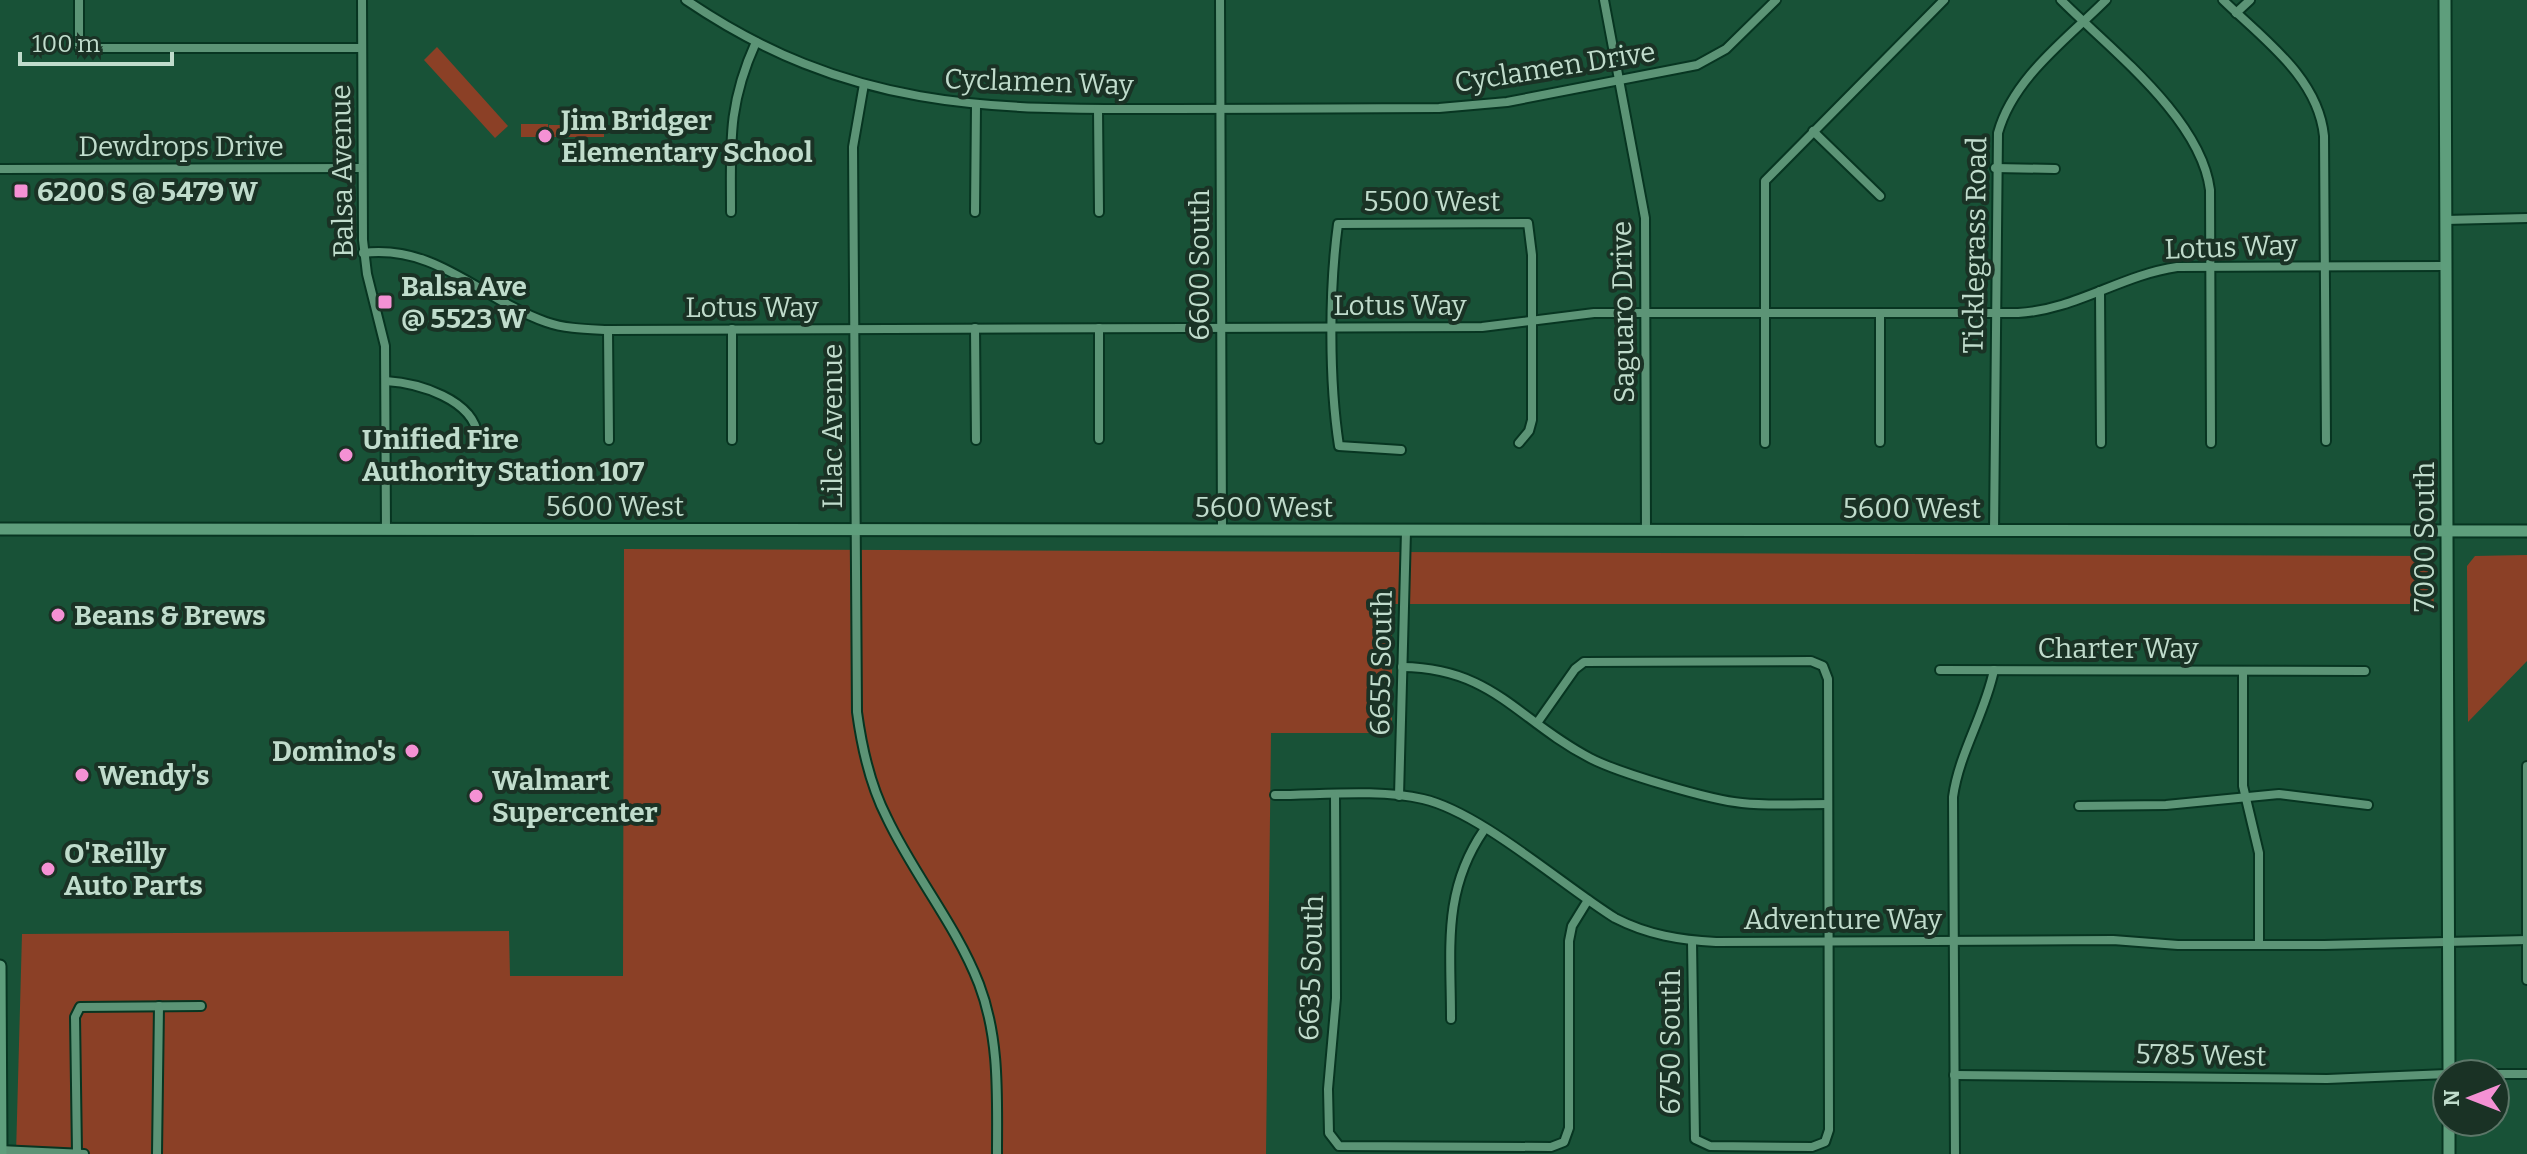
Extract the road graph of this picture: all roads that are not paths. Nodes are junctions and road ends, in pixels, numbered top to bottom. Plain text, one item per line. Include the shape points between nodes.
1 (79, 0) edge
2 (362, 0) edge
3 (686, 0) edge
4 (1220, 0) edge
5 (1604, 0) edge
6 (1776, 0) edge
7 (1944, 0) edge
8 (2061, 0) edge
9 (2106, 0) edge
10 (2223, 0) edge
11 (2250, 0) edge
12 (2445, 0) edge
13 (2236, 13) junction
14 (2084, 23) junction
15 (756, 42) junction
16 (362, 48) junction
17 (1619, 80) junction
18 (2319, 82) dead end
19 (864, 84) junction
20 (2309, 88) junction
21 (976, 106) junction
22 (1220, 108) junction
23 (1098, 109) junction
24 (1813, 131) junction
25 (362, 168) junction
26 (1995, 168) junction
27 (0, 169) edge
28 (2055, 169) dead end
29 (1880, 196) dead end
30 (731, 212) dead end
31 (975, 212) dead end
32 (1099, 212) dead end
33 (2527, 218) edge
34 (2445, 220) junction
35 (363, 253) junction
36 (2210, 266) junction
37 (2325, 266) junction
38 (2446, 266) junction
39 (2100, 291) junction
40 (1647, 313) junction
41 (1765, 313) junction
42 (1880, 313) junction
43 (1995, 313) junction
44 (1532, 319) junction
45 (1221, 327) junction
46 (1334, 327) junction
47 (975, 328) junction
48 (1099, 328) junction
49 (732, 329) junction
50 (853, 329) junction
51 (608, 330) junction
52 (386, 381) junction
53 (478, 437) dead end
54 (1099, 439) dead end
55 (609, 440) dead end
56 (732, 440) dead end
57 (976, 440) dead end
58 (2326, 441) dead end
59 (1880, 442) dead end
60 (1519, 443) dead end
61 (1765, 443) dead end
62 (2101, 443) dead end
63 (2211, 443) dead end
64 (1401, 450) dead end
65 (0, 529) edge
66 (386, 530) junction
67 (854, 530) junction
68 (1222, 530) junction
69 (1406, 531) junction
70 (1646, 531) junction
71 (2527, 531) edge
72 (1994, 532) junction
73 (2448, 532) junction
74 (1402, 667) junction
75 (1940, 670) dead end
76 (1994, 670) junction
77 (2243, 671) junction
78 (2365, 671) dead end
79 (1537, 723) junction
80 (2527, 766) edge
81 (1275, 795) dead end
82 (1335, 795) junction
83 (1399, 796) junction
84 (2244, 797) junction
85 (1828, 804) junction
86 (2368, 805) dead end
87 (2079, 806) dead end
88 (1484, 830) junction
89 (1588, 900) junction
90 (2449, 940) junction
91 (2527, 940) edge
92 (1692, 941) junction
93 (1829, 941) junction
94 (1954, 941) junction
95 (2259, 945) junction
96 (0, 966) edge
97 (2527, 980) edge
98 (159, 1006) junction
99 (201, 1006) dead end
100 (1451, 1019) dead end
101 (2448, 1058) edge
102 (1954, 1075) junction
103 (2431, 1075) edge
104 (1, 1151) edge
105 (81, 1153) edge
106 (157, 1154) edge
107 (997, 1154) edge
108 (1955, 1154) edge

1 - 16 street via 79,48
2 - 16 street, Balsa Avenue
3 - 15 street, Cyclamen Way
4 - 22 street, 6600 South
5 - 17 street, Saguaro Drive
6 - 17 street, Cyclamen Drive via 1726,49 1706,61
7 - 24 street
8 - 14 street
9 - 14 street, Ticklegrass Road
10 - 13 street
11 - 13 street
12 - 34 main road, 7000 South
13 - 20 street
14 - 26 street, Ticklegrass Road via 2009,103 1998,133
14 - 36 street via 2177,116 2198,146 2210,190
15 - 19 street, Cyclamen Way
15 - 30 street via 732,111
16 - 25 street, Balsa Avenue
17 - 22 street, Cyclamen Drive via 1473,106
17 - 40 street, Saguaro Drive via 1645,218
18 - 20 street
19 - 21 street, Cyclamen Way
19 - 50 street, Lilac Avenue via 853,136
20 - 37 street via 2324,136
21 - 23 street, Cyclamen Way
21 - 31 street
22 - 23 street, Cyclamen Way
22 - 45 street, 6600 South
23 - 32 street
24 - 29 street
24 - 41 street via 1765,181
25 - 27 street, Dewdrops Drive
25 - 35 street, Balsa Avenue
26 - 28 street
26 - 43 street, Ticklegrass Road
33 - 34 street
34 - 38 main road, 7000 South
35 - 51 street, Lotus Way via 394,251 424,257 539,319
35 - 52 street, Balsa Avenue via 383,334
36 - 37 street, Lotus Way
36 - 39 street, Lotus Way via 2156,270
36 - 63 street
37 - 38 street, Lotus Way
37 - 58 street
38 - 73 main road, 7000 South
39 - 43 street, Lotus Way via 2045,310
39 - 62 street
40 - 41 street, Lotus Way
40 - 44 street, Lotus Way
40 - 70 street, Saguaro Drive
41 - 42 street, Lotus Way
41 - 61 street
42 - 43 street, Lotus Way
42 - 59 street
43 - 72 street, Ticklegrass Road
44 - 46 street, Lotus Way via 1482,327
44 - 46 street, 5500 West via 1528,223 1338,224
44 - 60 street via 1532,420
45 - 46 street, Lotus Way
45 - 48 street, Lotus Way
45 - 68 street, 6600 South
46 - 64 street via 1339,446
47 - 48 street, Lotus Way
47 - 50 street, Lotus Way
47 - 57 street
48 - 54 street
49 - 50 street, Lotus Way
49 - 51 street, Lotus Way
49 - 56 street
50 - 67 street, Lilac Avenue
51 - 55 street
52 - 53 street via 418,385 463,410 474,421
52 - 66 street, Balsa Avenue
65 - 66 main road, 5600 West
66 - 67 main road, 5600 West
67 - 68 main road, 5600 West
67 - 107 street, Lilac Avenue via 855,694 863,750 886,817 979,985 995,1055
68 - 69 main road, 5600 West
69 - 70 main road, 5600 West
69 - 74 street, 6655 South
70 - 72 main road, 5600 West
71 - 73 main road, 5600 West
72 - 73 main road, 5600 West
73 - 90 main road, 7000 South
74 - 79 street via 1465,676
74 - 83 street, 6655 South
75 - 76 street, Charter Way
76 - 77 street, Charter Way
76 - 94 street via 1955,783
77 - 78 street, Charter Way
77 - 84 street
79 - 85 street via 1598,763 1726,800
79 - 85 street via 1584,662 1811,661 1823,666 1828,679
80 - 91 street
81 - 82 street, Adventure Way
82 - 83 street, Adventure Way
82 - 89 street, 6635 South via 1336,998 1328,1089 1329,1133 1343,1147 1551,1147 1564,1142 1569,1132 1569,941
83 - 88 street, Adventure Way via 1445,806
84 - 86 street via 2285,794
84 - 87 street
84 - 95 street via 2259,853
85 - 93 street
88 - 89 street, Adventure Way
88 - 100 street via 1461,870 1452,902
89 - 92 street, Adventure Way via 1638,929
90 - 91 street, Adventure Way
90 - 95 street, Adventure Way
90 - 101 main road, 7000 South
91 - 97 street
92 - 93 street, Adventure Way
92 - 93 street, 6750 South via 1692,1130 1697,1142 1812,1147 1827,1140
93 - 94 street, Adventure Way
94 - 95 street, Adventure Way
94 - 102 street
96 - 104 main road
98 - 99 street
98 - 105 street via 80,1007 75,1017
98 - 106 street
102 - 103 street, 5785 West via 2327,1079
102 - 108 street
104 - 105 street

